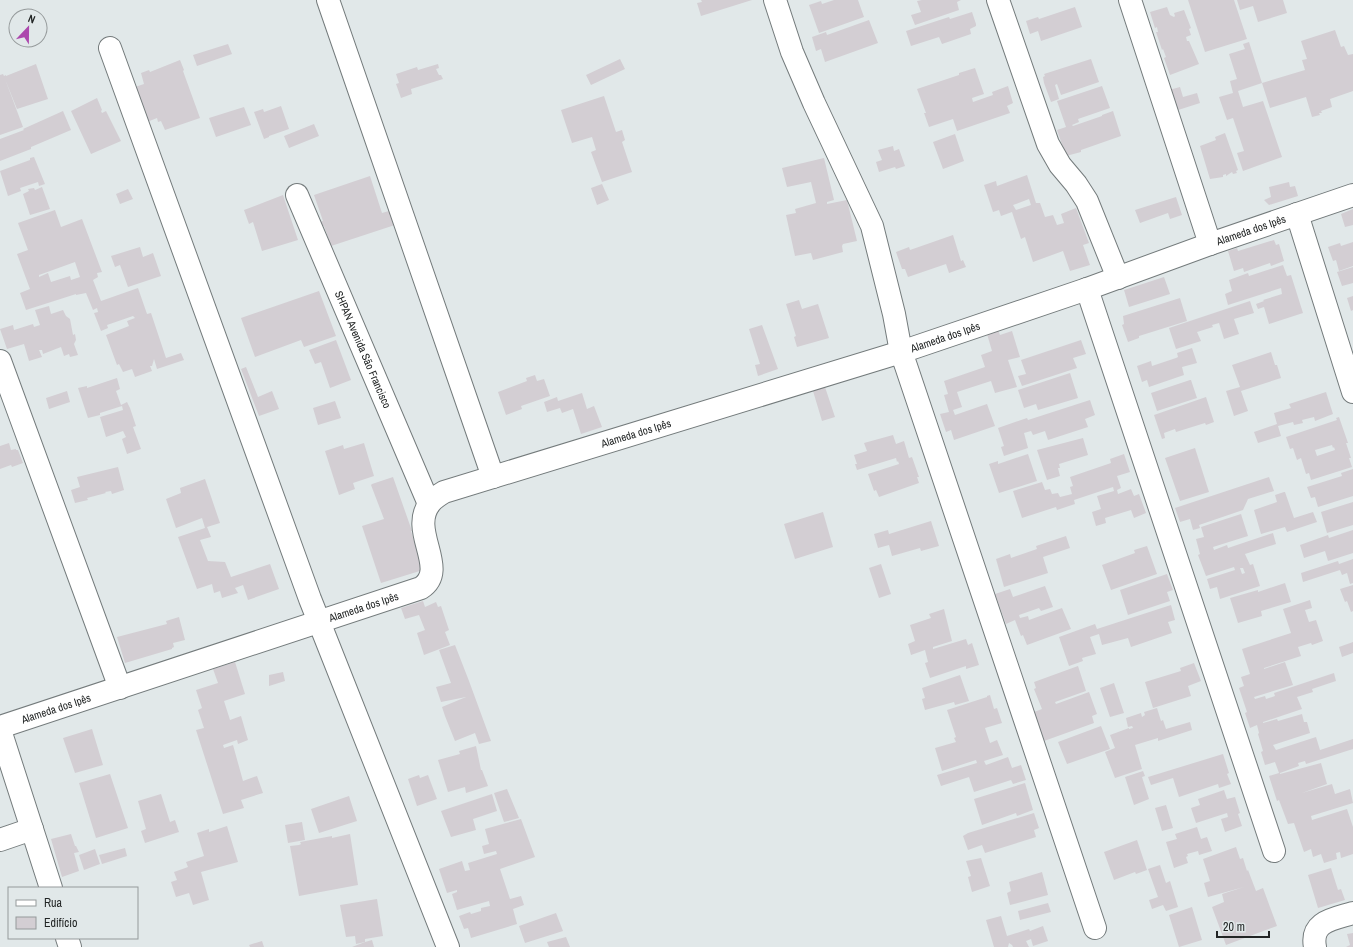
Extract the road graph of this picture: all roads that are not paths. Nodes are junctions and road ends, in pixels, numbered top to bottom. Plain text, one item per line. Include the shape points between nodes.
1 (328, 0) edge
2 (775, 0) edge
3 (998, 0) edge
4 (1130, 0) edge
5 (110, 48) dead end
6 (1353, 195) edge
7 (297, 196) dead end
8 (1297, 214) junction
9 (1210, 244) junction
10 (1118, 278) junction
11 (1087, 290) junction
12 (901, 352) junction
13 (0, 362) edge
14 (1353, 392) edge
15 (493, 477) junction
16 (429, 504) junction
17 (319, 622) junction
18 (120, 688) junction
19 (0, 728) edge
20 (32, 829) junction
21 (0, 840) edge
22 (1274, 850) dead end
23 (51, 887) edge
24 (1353, 913) edge
25 (1095, 928) dead end
26 (448, 947) edge
27 (1315, 947) edge

1 - 15 street
2 - 12 street via 795,59 872,226
3 - 10 street via 1048,144 1087,201
4 - 9 street
5 - 17 street
6 - 8 street, Alameda dos Ipês
7 - 16 street, SHPAN Avenida São Francisco
8 - 9 street, Alameda dos Ipês
8 - 14 street
9 - 10 street, Alameda dos Ipês
10 - 11 street, Alameda dos Ipês
11 - 12 street, Alameda dos Ipês
11 - 22 street
12 - 15 street, Alameda dos Ipês
12 - 25 street
13 - 18 street
15 - 16 street, Alameda dos Ipês via 444,492
16 - 17 street, Alameda dos Ipês via 423,521 432,570 426,585
17 - 18 street, Alameda dos Ipês
17 - 26 street
18 - 19 street, Alameda dos Ipês
19 - 20 street, Alameda dos Ipês
20 - 21 street
20 - 23 street, Alameda dos Ipês
24 - 27 street via 1323,923 1316,930

